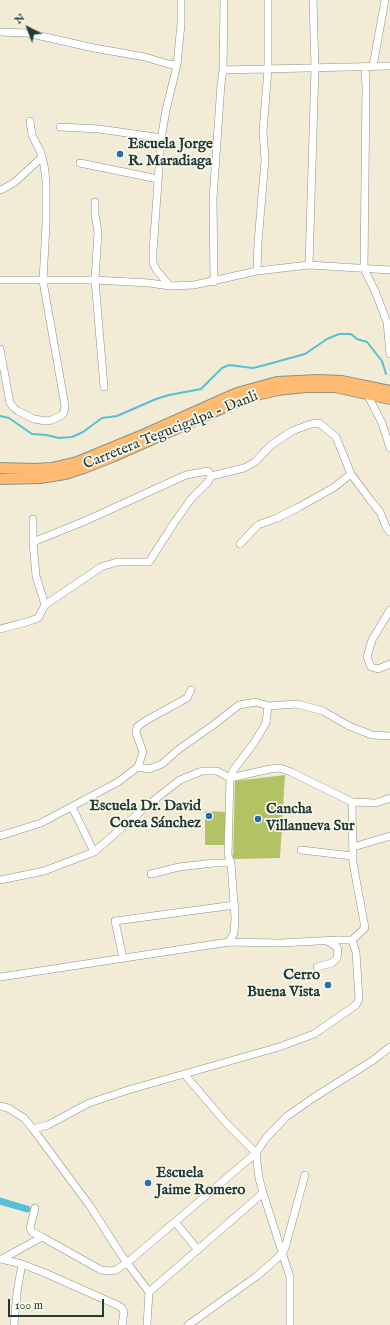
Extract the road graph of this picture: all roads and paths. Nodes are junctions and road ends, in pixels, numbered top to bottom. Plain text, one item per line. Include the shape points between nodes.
1 (181, 0) edge
2 (224, 0) edge
3 (268, 0) edge
4 (314, 0) edge
5 (385, 0) edge
6 (0, 32) edge
7 (177, 65) junction
8 (373, 66) junction
9 (390, 66) edge
10 (365, 67) junction
11 (315, 68) junction
12 (268, 69) junction
13 (223, 70) junction
14 (30, 120) dead end
15 (60, 127) dead end
16 (162, 138) junction
17 (42, 157) junction
18 (80, 163) dead end
19 (158, 179) junction
20 (0, 190) edge
21 (95, 202) dead end
22 (309, 265) junction
23 (364, 269) junction
24 (390, 270) edge
25 (257, 271) junction
26 (0, 280) edge
27 (95, 280) junction
28 (43, 281) junction
29 (214, 282) junction
30 (170, 286) junction
31 (0, 349) edge
32 (390, 354) edge
33 (104, 387) dead end
34 (365, 390) junction
35 (390, 391) edge
36 (390, 399) edge
37 (390, 448) edge
38 (0, 468) edge
39 (351, 474) junction
40 (211, 476) junction
41 (0, 479) edge
42 (32, 519) dead end
43 (390, 532) edge
44 (33, 542) junction
45 (240, 544) dead end
46 (45, 605) junction
47 (390, 610) edge
48 (0, 628) edge
49 (390, 664) edge
50 (191, 690) dead end
51 (268, 706) junction
52 (390, 736) edge
53 (138, 767) junction
54 (230, 778) junction
55 (390, 798) edge
56 (352, 802) junction
57 (72, 807) junction
58 (0, 836) edge
59 (390, 836) edge
60 (353, 847) junction
61 (301, 850) dead end
62 (94, 852) junction
63 (353, 856) junction
64 (231, 863) junction
65 (151, 874) dead end
66 (0, 880) edge
67 (235, 904) junction
68 (325, 940) junction
69 (352, 940) junction
70 (229, 942) junction
71 (123, 958) junction
72 (317, 967) dead end
73 (0, 977) edge
74 (390, 1046) edge
75 (185, 1074) junction
76 (0, 1106) edge
77 (33, 1129) junction
78 (256, 1153) junction
79 (305, 1175) dead end
80 (263, 1193) junction
81 (35, 1208) dead end
82 (175, 1222) junction
83 (42, 1237) junction
84 (198, 1250) junction
85 (282, 1254) junction
86 (1, 1259) edge
87 (128, 1262) junction
88 (22, 1264) junction
89 (149, 1292) junction
90 (14, 1325) edge
91 (122, 1325) edge
92 (147, 1325) edge
93 (188, 1325) edge
94 (290, 1325) edge

1 - 7 street
2 - 13 street
3 - 12 street
4 - 11 street
5 - 8 street
6 - 7 street via 27,33
7 - 16 street
8 - 9 street
8 - 10 street
10 - 11 street
10 - 23 street
11 - 12 street
11 - 22 street
12 - 13 street
12 - 25 street
13 - 29 street via 213,199
14 - 17 street via 32,135
15 - 16 street via 99,129
16 - 19 street
17 - 20 street via 15,182
17 - 28 street via 46,180
18 - 19 street
19 - 30 street via 153,263
21 - 27 street via 98,232
22 - 23 street
22 - 25 street
23 - 24 street
23 - 32 street via 387,322
25 - 29 street
26 - 28 street
27 - 28 street
27 - 30 street
27 - 33 street
28 - 31 street via 65,406 62,415 52,420 40,420 14,408 10,403
29 - 30 street via 194,286
34 - 35 highway, Carretera Tegucigalpa - Danli
34 - 36 highway, Carretera Tegucigalpa - Danli
34 - 37 street via 382,423
34 - 38 highway, Carretera Tegucigalpa - Danli via 342,381 277,382 237,393 77,462 34,470
34 - 41 highway, Carretera Tegucigalpa - Danli via 304,387 256,395 84,468 40,478
39 - 40 street via 336,436 319,423 292,431 244,468
39 - 43 street via 380,512
39 - 45 street via 333,488 277,518 258,525
40 - 44 street via 208,471 186,475
40 - 46 street via 191,499 149,562 117,562 101,567
42 - 44 street
44 - 46 street via 36,576
46 - 48 street via 38,618
47 - 49 street via 372,640 367,657 371,667 378,669
50 - 53 street via 187,698 137,727 136,733 143,752
51 - 52 street via 297,704 323,711 349,726 372,735
51 - 53 street via 256,702 239,705 162,764 149,770
51 - 54 street via 266,723
53 - 57 street via 118,782
54 - 56 street via 280,768
54 - 62 street via 217,771 202,771 180,780
54 - 64 street via 228,855
55 - 56 street via 376,803
56 - 60 street
57 - 58 street via 42,823
57 - 62 street
59 - 60 street
60 - 63 street
61 - 63 street
62 - 66 street via 44,871
63 - 69 street via 365,928
64 - 65 street via 179,867
64 - 67 street
67 - 70 street via 234,933
67 - 71 street via 115,921
68 - 69 street
68 - 70 street via 280,943
68 - 72 street via 337,947 337,958 332,963
69 - 75 street via 356,952 358,980 359,999 356,1005 314,1034 279,1047
70 - 71 street
71 - 73 street
74 - 78 street via 372,1061 286,1117
75 - 77 street via 89,1103 48,1125
75 - 78 street via 226,1124
76 - 77 street via 24,1118
77 - 87 street
78 - 80 street
78 - 82 street
79 - 85 street
80 - 84 street
80 - 85 street
81 - 83 street via 30,1228
82 - 84 street
82 - 87 street
83 - 86 street
83 - 87 street via 105,1271 111,1272
84 - 89 street
85 - 93 street via 257,1276
85 - 94 street via 290,1277
86 - 88 street
87 - 89 street
88 - 90 street
88 - 91 street via 122,1308
89 - 92 street

